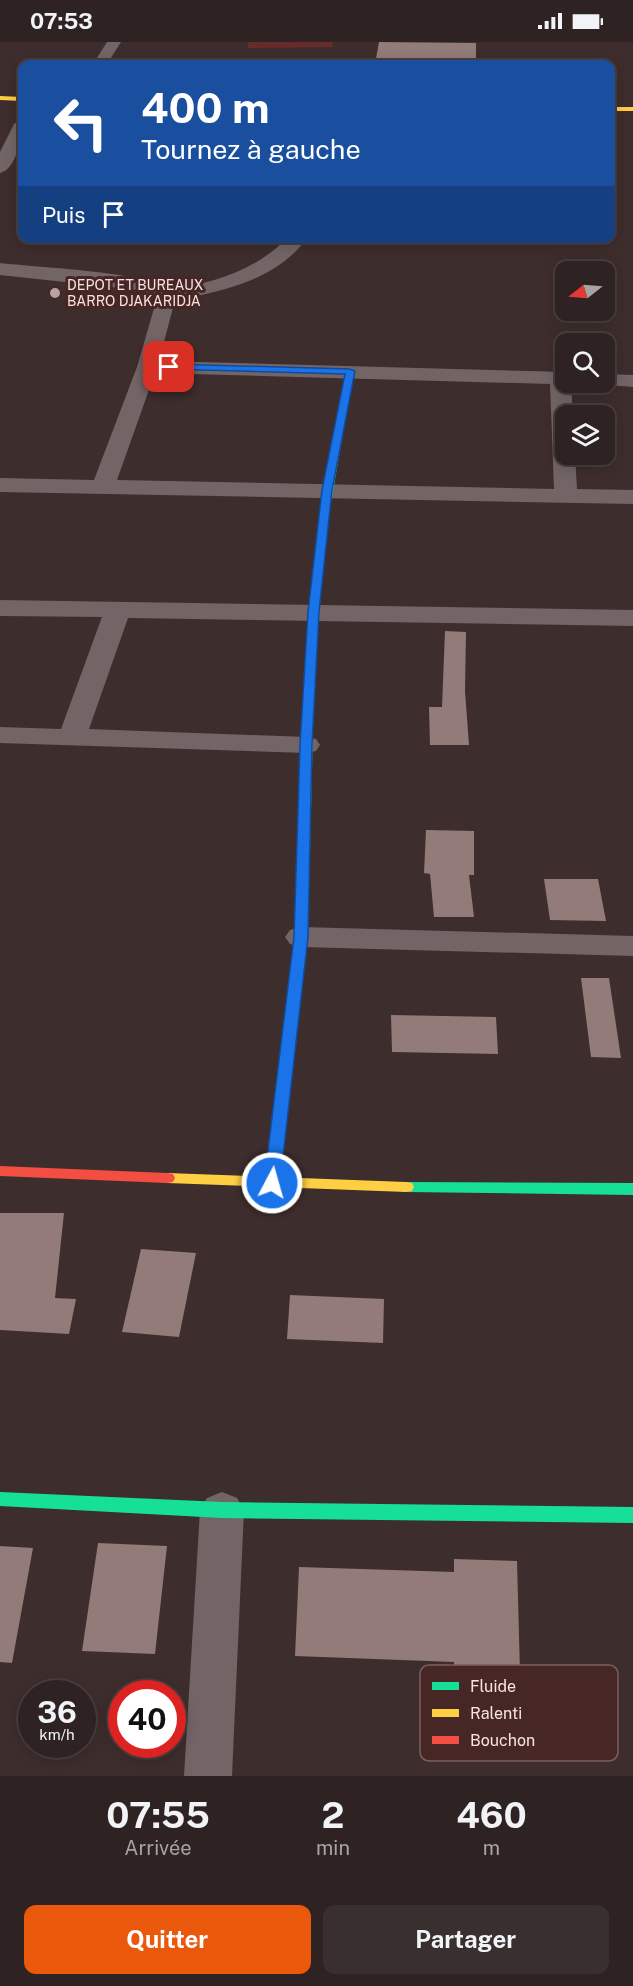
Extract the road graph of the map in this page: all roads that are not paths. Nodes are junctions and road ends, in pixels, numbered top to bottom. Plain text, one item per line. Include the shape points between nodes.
1 (114, 42) edge
2 (103, 60) edge
3 (0, 98) edge
4 (18, 99) edge
5 (615, 109) edge
6 (633, 109) edge
7 (18, 132) edge
8 (0, 168) edge
9 (293, 243) edge
10 (0, 269) edge
11 (167, 296) junction
12 (147, 367) junction
13 (350, 371) junction
14 (555, 378) edge
15 (615, 380) edge
16 (633, 381) edge
17 (563, 393) edge
18 (0, 485) edge
19 (103, 486) junction
20 (327, 490) junction
21 (566, 496) junction
22 (633, 497) edge
23 (0, 608) edge
24 (118, 609) junction
25 (314, 612) junction
26 (633, 618) edge
27 (0, 735) edge
28 (72, 737) junction
29 (306, 745) junction
30 (301, 937) junction
31 (633, 946) edge
32 (0, 1171) edge
33 (272, 1183) junction
34 (633, 1189) edge
35 (0, 1499) edge
36 (222, 1509) junction
37 (633, 1515) edge
38 (208, 1776) edge

1 - 2 street
3 - 4 main road
5 - 6 main road
7 - 8 street
9 - 11 street via 272,264 245,277
10 - 11 street via 141,284
11 - 12 street
12 - 13 street
12 - 19 street
13 - 14 street
13 - 20 main road
15 - 16 street
17 - 21 street
18 - 19 street
19 - 20 street
20 - 21 street
20 - 25 main road
21 - 22 street
23 - 24 street
24 - 25 street
24 - 28 street
25 - 26 street
25 - 29 main road
27 - 28 street
28 - 29 street
29 - 30 main road
30 - 31 street
30 - 33 main road
32 - 33 main road
33 - 34 main road
35 - 36 main road
36 - 37 main road
36 - 38 street

